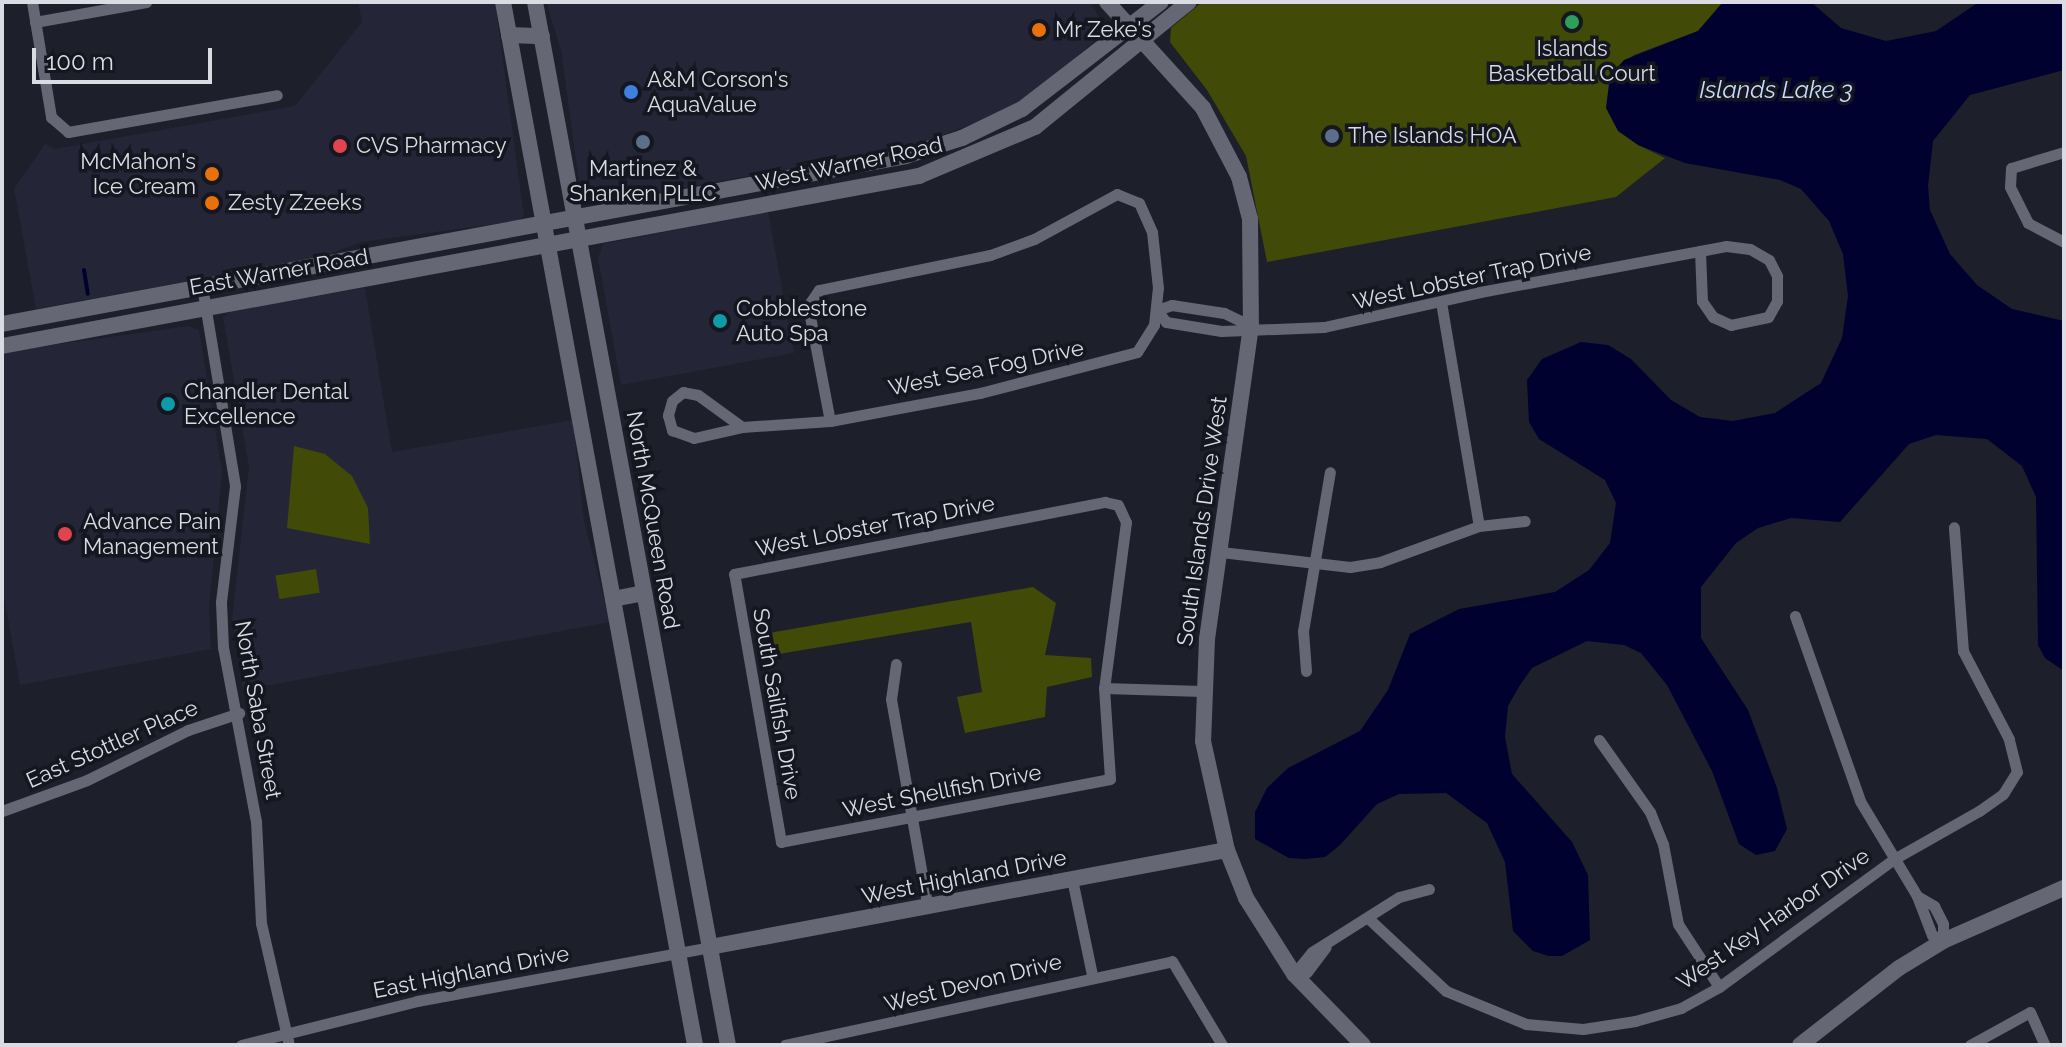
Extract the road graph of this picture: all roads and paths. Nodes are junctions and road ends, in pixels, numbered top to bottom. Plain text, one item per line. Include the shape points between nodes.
1 (32, 2) edge
2 (146, 2) edge
3 (503, 2) edge
4 (535, 2) edge
5 (1107, 2) edge
6 (1161, 2) edge
7 (1189, 2) edge
8 (35, 22) junction
9 (1130, 28) junction
10 (509, 35) junction
11 (542, 36) junction
12 (1142, 42) junction
13 (277, 95) dead end
14 (169, 115) junction
15 (172, 129) dead end
16 (2064, 152) edge
17 (896, 158) junction
18 (901, 180) junction
19 (560, 222) junction
20 (563, 242) junction
21 (2064, 242) edge
22 (1700, 251) junction
23 (202, 286) junction
24 (1441, 302) junction
25 (207, 307) junction
26 (1157, 310) junction
27 (2, 324) edge
28 (1251, 326) junction
29 (2, 346) edge
30 (830, 421) junction
31 (742, 427) junction
32 (1330, 472) dead end
33 (1525, 521) dead end
34 (1479, 526) junction
35 (1954, 527) dead end
36 (1221, 552) junction
37 (1311, 564) junction
38 (734, 574) joint
39 (644, 593) junction
40 (613, 599) junction
41 (1795, 616) dead end
42 (896, 664) dead end
43 (1306, 671) dead end
44 (1104, 688) junction
45 (1202, 691) junction
46 (239, 713) junction
47 (1599, 740) dead end
48 (2, 811) edge
49 (912, 817) junction
50 (781, 842) joint
51 (1227, 850) junction
52 (1894, 859) junction
53 (1072, 879) junction
54 (2064, 888) edge
55 (1429, 889) dead end
56 (928, 908) junction
57 (1368, 918) junction
58 (1943, 941) junction
59 (710, 947) junction
60 (678, 953) junction
61 (1294, 974) junction
62 (1092, 975) junction
63 (1719, 987) junction
64 (285, 1032) junction
65 (241, 1045) edge
66 (289, 1045) edge
67 (695, 1045) edge
68 (728, 1045) edge
69 (785, 1045) edge
70 (1222, 1045) edge
71 (1363, 1045) edge
72 (1800, 1045) edge
73 (1970, 1045) edge
74 (2045, 1045) edge

1 - 8 street
2 - 8 street
3 - 10 main road, North McQueen Road
4 - 11 main road, North McQueen Road
5 - 9 main road, South Islands Drive West
6 - 9 main road, West Warner Road
7 - 12 main road, West Warner Road
8 - 14 street via 51,117 58,127 75,133
9 - 12 main road, South Islands Drive West
9 - 17 main road, West Warner Road via 1022,109 962,138
10 - 11 main road
10 - 19 main road, North McQueen Road
11 - 19 main road, North McQueen Road
12 - 18 main road, West Warner Road via 1035,127 949,167
12 - 28 main road, South Islands Drive West via 1203,108 1239,177 1254,260
13 - 14 street
14 - 15 street
16 - 21 street via 2011,168 2017,208 2028,223
17 - 18 main road
17 - 19 main road, West Warner Road
18 - 20 main road, West Warner Road
19 - 20 main road, North McQueen Road
19 - 20 main road, North McQueen Road
19 - 23 main road, East Warner Road
20 - 25 main road, East Warner Road
20 - 39 main road, North McQueen Road
20 - 40 main road, North McQueen Road
22 - 22 street, West Lobster Trap Drive via 1702,301 1713,317 1731,325 1768,317 1777,301 1769,260 1750,249
22 - 24 street, West Lobster Trap Drive
23 - 25 street, North Saba Street
23 - 27 main road, East Warner Road
24 - 28 street, West Lobster Trap Drive via 1324,327
24 - 34 street
25 - 29 main road, East Warner Road
25 - 46 street, North Saba Street via 235,486 221,602 223,647
26 - 28 street via 1172,305 1224,313
26 - 28 street via 1166,322 1221,331
26 - 30 street, West Sea Fog Drive via 1145,345 1121,359
26 - 30 street via 1152,232 1130,195 1117,194 1034,239 990,255 819,290 809,314
28 - 36 main road, South Islands Drive West
30 - 31 street, West Sea Fog Drive
31 - 31 street, West Sea Fog Drive via 698,395 683,392 672,401 668,415 672,430 694,438
32 - 37 street
33 - 34 street
34 - 37 street via 1380,562 1350,567
35 - 52 street, West Key Harbor Drive via 1963,651 2009,739 2017,772 2003,794 1979,811
36 - 37 street
36 - 45 main road, South Islands Drive West
37 - 43 street via 1303,631
38 - 44 street, West Lobster Trap Drive via 1105,502 1118,505 1126,522 1126,546
38 - 50 street, South Sailfish Drive
39 - 40 main road
39 - 59 main road, North McQueen Road
40 - 60 main road, North McQueen Road
41 - 52 street via 1845,766
42 - 49 street via 891,699
44 - 45 street
44 - 49 street, West Shellfish Drive via 1110,779
45 - 51 main road, South Islands Drive West via 1203,741
46 - 48 street, East Stottler Place
46 - 64 street, North Saba Street via 256,821 261,923
47 - 63 street via 1650,812 1663,844 1678,924
49 - 50 street, West Shellfish Drive
49 - 56 street
51 - 53 main road, West Highland Drive
51 - 61 main road, South Islands Drive West via 1246,898
52 - 58 street via 1917,896 1934,906 1943,924
52 - 63 street, West Key Harbor Drive
53 - 56 main road, West Highland Drive
53 - 62 street
54 - 58 main road
55 - 57 street via 1399,897
56 - 59 main road, West Highland Drive
57 - 61 street via 1300,961
57 - 63 street, West Key Harbor Drive via 1446,991 1526,1024 1583,1029 1635,1021 1681,1008
58 - 72 main road via 1899,968
59 - 60 street, East Highland Drive
59 - 68 main road, North McQueen Road
60 - 64 street, East Highland Drive via 417,1001
60 - 67 main road, North McQueen Road
61 - 71 main road, South Islands Drive West
62 - 69 street, West Devon Drive via 935,1016
62 - 70 street, West Devon Drive via 1172,961
64 - 65 street, East Highland Drive
64 - 66 street, North Saba Street
73 - 74 street via 2030,1012

